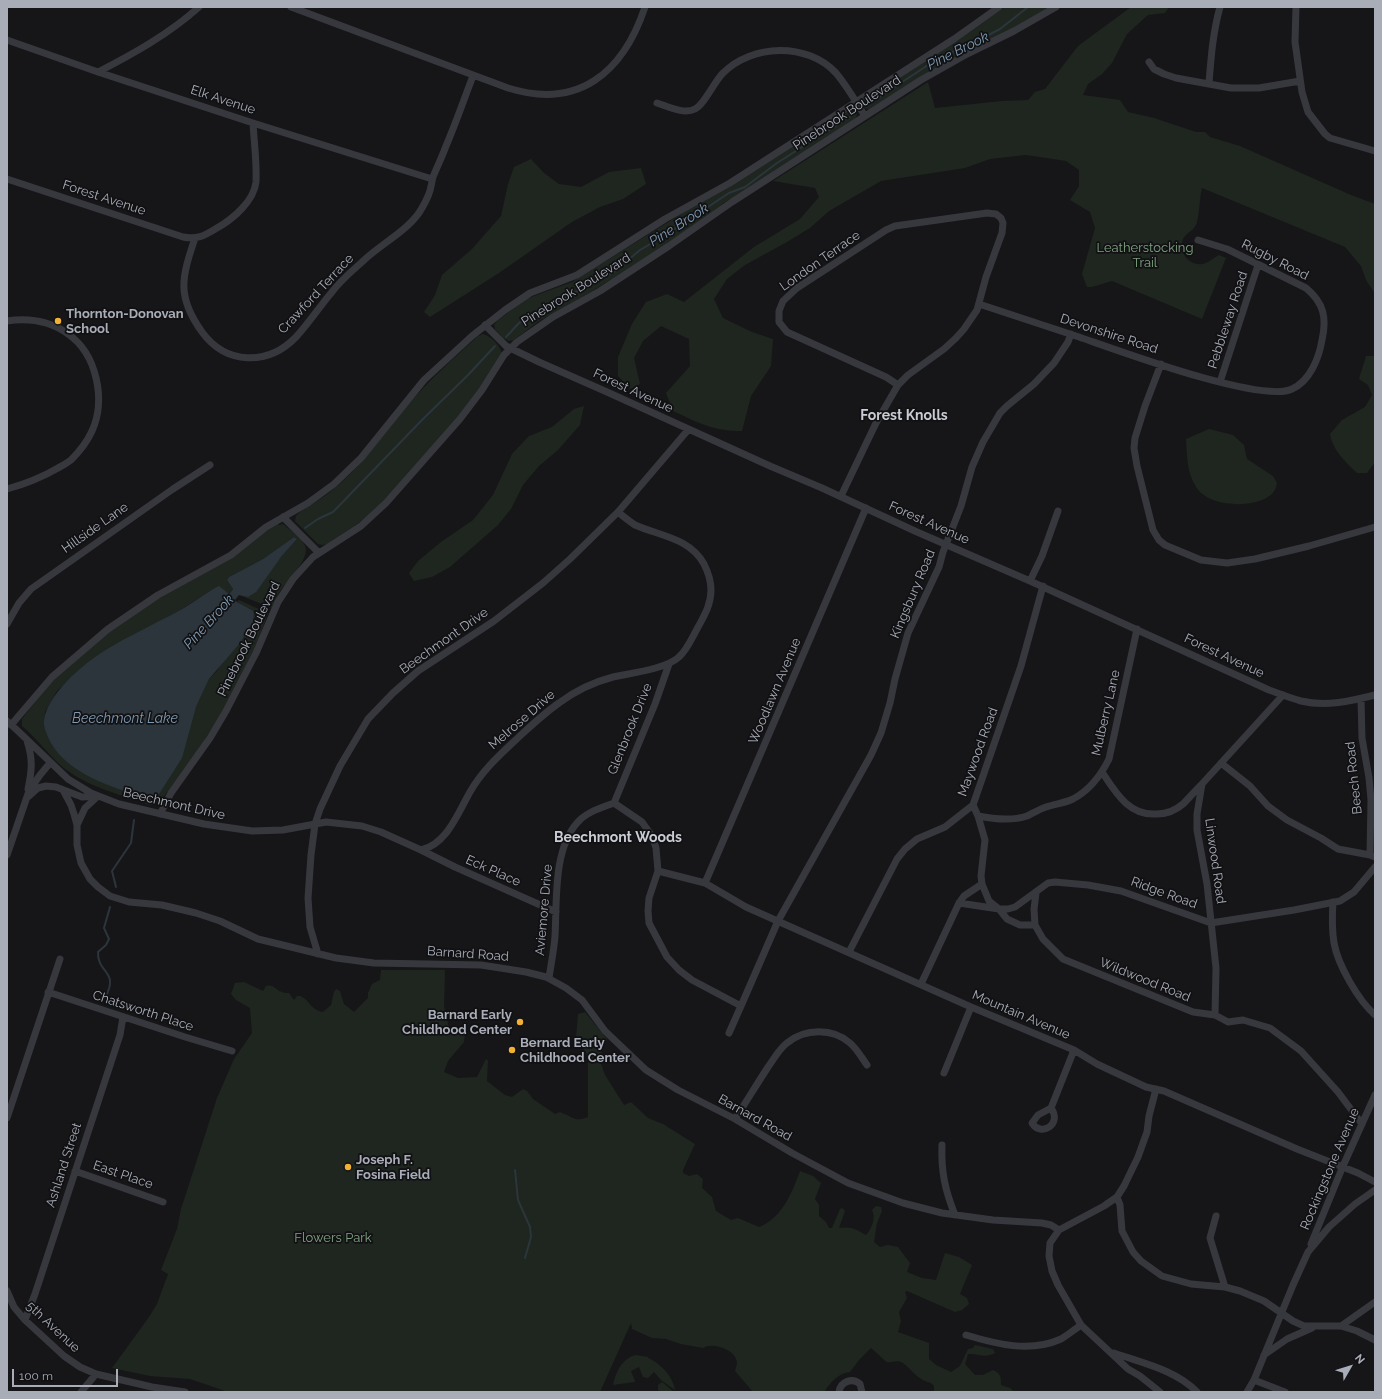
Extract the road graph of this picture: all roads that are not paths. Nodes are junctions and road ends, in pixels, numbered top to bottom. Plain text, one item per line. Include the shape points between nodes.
1 (200, 7) edge
2 (291, 7) edge
3 (645, 7) edge
4 (999, 7) edge
5 (1056, 7) edge
6 (1220, 7) edge
7 (1296, 7) edge
8 (7, 40) edge
9 (1149, 62) dead end
10 (98, 72) junction
11 (473, 76) junction
12 (1300, 81) junction
13 (1209, 83) junction
14 (856, 102) junction
15 (657, 103) dead end
16 (865, 116) junction
17 (253, 123) junction
18 (1375, 151) edge
19 (7, 179) edge
20 (432, 179) junction
21 (195, 238) junction
22 (1198, 240) dead end
23 (1258, 265) junction
24 (979, 304) junction
25 (7, 321) edge
26 (485, 325) junction
27 (1071, 334) junction
28 (510, 348) junction
29 (1161, 364) junction
30 (1220, 382) junction
31 (898, 385) junction
32 (688, 430) junction
33 (210, 465) dead end
34 (7, 489) edge
35 (841, 496) junction
36 (866, 508) junction
37 (618, 512) junction
38 (1058, 512) dead end
39 (283, 517) junction
40 (1375, 527) edge
41 (947, 544) junction
42 (319, 553) junction
43 (1030, 581) junction
44 (1043, 586) junction
45 (7, 624) edge
46 (1137, 629) junction
47 (669, 664) junction
48 (1283, 695) junction
49 (1375, 695) edge
50 (1361, 699) junction
51 (9, 723) edge
52 (26, 739) junction
53 (50, 763) junction
54 (1221, 764) junction
55 (1102, 772) junction
56 (1202, 784) junction
57 (63, 790) junction
58 (98, 796) junction
59 (26, 797) junction
60 (614, 803) junction
61 (973, 805) junction
62 (160, 814) junction
63 (978, 816) junction
64 (315, 824) junction
65 (77, 825) junction
66 (421, 850) junction
67 (7, 855) edge
68 (1373, 856) edge
69 (1375, 867) edge
70 (658, 872) junction
71 (706, 883) junction
72 (982, 884) junction
73 (1036, 893) junction
74 (1333, 902) junction
75 (959, 903) junction
76 (999, 909) junction
77 (556, 912) junction
78 (778, 921) junction
79 (1211, 923) junction
80 (1035, 925) junction
81 (849, 952) junction
82 (318, 954) junction
83 (60, 959) dead end
84 (549, 978) junction
85 (921, 984) junction
86 (48, 992) junction
87 (741, 1006) junction
88 (971, 1007) junction
89 (1215, 1015) junction
90 (1375, 1016) edge
91 (123, 1017) junction
92 (729, 1033) dead end
93 (1074, 1050) junction
94 (232, 1051) dead end
95 (867, 1065) dead end
96 (944, 1073) dead end
97 (1156, 1089) junction
98 (1375, 1096) edge
99 (1051, 1108) dead end
100 (7, 1118) edge
101 (735, 1119) junction
102 (1362, 1124) junction
103 (942, 1145) dead end
104 (1343, 1166) junction
105 (75, 1171) junction
106 (1375, 1182) edge
107 (1375, 1190) edge
108 (1117, 1197) junction
109 (163, 1202) dead end
110 (955, 1215) junction
111 (1216, 1216) dead end
112 (1059, 1230) junction
113 (1308, 1252) junction
114 (1225, 1286) junction
115 (7, 1291) edge
116 (1375, 1302) edge
117 (1282, 1313) junction
118 (25, 1320) junction
119 (1082, 1325) junction
120 (1317, 1326) junction
121 (1341, 1326) junction
122 (966, 1335) dead end
123 (1375, 1340) edge
124 (1112, 1352) junction
125 (1263, 1357) junction
126 (96, 1374) junction
127 (1254, 1380) junction
128 (81, 1392) edge
129 (185, 1392) edge
130 (839, 1392) edge
131 (862, 1392) edge
132 (1160, 1392) edge
133 (1197, 1392) edge
134 (1247, 1392) edge
135 (1284, 1392) edge

1 - 10 street via 167,33
2 - 11 street
3 - 11 street via 635,34 624,52 602,74 580,88 556,95 535,94
4 - 14 street, Pinebrook Boulevard via 959,36
5 - 16 street, Pinebrook Boulevard via 936,71
6 - 13 street via 1212,45
7 - 12 street via 1295,42
8 - 10 street, Elk Avenue
9 - 13 street via 1154,69 1164,74
10 - 17 street, Elk Avenue
11 - 20 street, Crawford Terrace
12 - 13 street via 1243,89
12 - 18 street via 1308,112 1325,134 1330,138
14 - 15 street via 836,73 812,56 800,52 767,51 734,64 716,80 701,104 694,110 686,111
14 - 16 street
14 - 26 street, Pinebrook Boulevard via 730,183 568,280 526,296
16 - 28 street, Pinebrook Boulevard via 614,282 542,323
17 - 20 street, Elk Avenue
17 - 21 street via 256,183 250,198 236,216 204,236
19 - 21 street, Forest Avenue via 183,237
20 - 21 street, Crawford Terrace via 428,196 416,217 369,254 333,290 295,337 280,349 266,355 245,358 222,351 197,325 185,299 183,287 187,262
22 - 23 street, Rugby Road via 1227,249
23 - 30 street, Pebbleway Road
23 - 30 street, Rugby Road via 1306,288 1314,295 1323,311 1325,326 1321,347 1308,374 1292,390 1267,392
24 - 27 street, Devonshire Road
24 - 31 street via 956,338
24 - 31 street, London Terrace via 1002,233 1003,223 996,214 987,213 895,226 797,288 784,300 779,311 779,322 787,332 886,377
25 - 34 street via 23,319 45,323 69,334 84,350 92,364 98,394 98,411 93,430 86,443 70,461 43,477
26 - 28 street, Forest Avenue
26 - 39 street, Pinebrook Boulevard via 424,380 361,458 342,477 317,497
27 - 29 street, Devonshire Road
27 - 41 street, Kingsbury Road via 1054,364 1003,409 983,442 972,467 962,506
28 - 32 street, Forest Avenue
28 - 42 street, Pinebrook Boulevard via 460,419 386,503 361,526
29 - 30 street, Rugby Road
29 - 40 street, Devonshire Road via 1145,406 1134,448 1153,530 1158,540 1201,560 1227,563 1309,546
31 - 35 street via 876,423
32 - 35 street, Forest Avenue
32 - 37 street, Beechmont Drive
33 - 45 street, Hillside Lane via 31,589
35 - 36 street, Forest Avenue
36 - 41 street, Forest Avenue
36 - 71 street, Woodlawn Avenue
37 - 47 street, Melrose Drive via 636,525 679,540 688,546 701,559 708,574 711,589 709,605 689,644 680,657
37 - 64 street, Beechmont Drive via 538,587 494,621 418,671 392,693 368,719 350,748
38 - 43 street
39 - 42 street
39 - 51 street, Pinebrook Boulevard via 231,555 158,595 108,629 52,677
41 - 43 street, Forest Avenue
41 - 78 street, Kingsbury Road via 908,633 881,733
42 - 62 street, Pinebrook Boulevard via 298,573 280,597 232,700
43 - 44 street, Forest Avenue
44 - 46 street, Forest Avenue
44 - 61 street, Maywood Road via 1021,666
46 - 48 street, Forest Avenue
46 - 55 street, Mulberry Lane via 1109,759
47 - 60 street, Glenbrook Drive
47 - 66 street, Melrose Drive via 592,685 549,710 486,770 471,790 448,832 436,844
48 - 50 street, Forest Avenue via 1320,704
48 - 54 street
49 - 50 street, Forest Avenue
50 - 68 street, Beech Road via 1362,738 1371,800
51 - 52 street, Beechmont Drive
52 - 53 street, Beechmont Drive
52 - 59 street via 32,767
53 - 58 street, Beechmont Drive via 73,783
53 - 59 street
54 - 56 street
54 - 68 street via 1287,820 1338,849
55 - 56 street via 1128,806 1150,815 1170,811 1182,804
55 - 63 street, Mulberry Lane via 1073,799 1025,816
56 - 79 street, Linwood Road via 1197,830
57 - 58 street via 82,797
57 - 59 street via 44,786
57 - 65 street, Barnard Road
58 - 62 street, Beechmont Drive
58 - 65 street, Barnard Road via 85,808
59 - 67 street
60 - 70 street via 635,816 646,828 656,848
60 - 77 street, Aviemore Drive via 585,816 571,830 563,849 556,887
61 - 63 street
61 - 81 street, Maywood Road via 945,827 917,839 905,849 897,859
62 - 64 street, Beechmont Drive via 217,827 252,831 276,831
63 - 72 street via 985,840
64 - 66 street via 326,822 372,828
64 - 82 street via 310,855 308,898 310,927
65 - 82 street, Barnard Road via 77,845 81,863 98,888 110,896 128,902 162,905 196,913 258,939
66 - 77 street, Eck Place
69 - 74 street, Ridge Road via 1354,892 1340,901
70 - 71 street, Mountain Avenue
70 - 87 street via 649,898 649,923 667,957 692,980
71 - 78 street, Mountain Avenue via 746,907
72 - 75 street via 964,896
72 - 76 street via 989,901
73 - 76 street, Ridge Road via 1015,907
73 - 79 street, Ridge Road via 1055,882 1088,884 1121,890
73 - 80 street
74 - 79 street, Ridge Road
74 - 90 street via 1332,927 1339,959 1359,997
75 - 76 street
75 - 85 street
76 - 80 street via 1007,919 1020,925
77 - 84 street, Aviemore Drive
78 - 81 street, Mountain Avenue
78 - 87 street
79 - 89 street, Linwood Road via 1216,968
80 - 89 street, Wildwood Road via 1043,939 1063,959 1193,1012
81 - 85 street, Mountain Avenue
82 - 84 street, Barnard Road via 374,963 480,964
83 - 86 street
84 - 101 street, Barnard Road via 582,1000 605,1031 646,1070 678,1090
85 - 88 street, Mountain Avenue
86 - 91 street, Chatsworth Place
86 - 100 street
87 - 92 street
88 - 93 street, Mountain Avenue
88 - 96 street
89 - 102 street, Wildwood Road via 1228,1022 1243,1020 1256,1023 1270,1028 1286,1039 1301,1051 1334,1087
91 - 94 street, Chatsworth Place
91 - 105 street, Ashland Street via 120,1035
93 - 97 street, Mountain Avenue via 1139,1084
93 - 99 street
95 - 101 street via 852,1045 836,1035 818,1031 795,1038 782,1048
97 - 104 street, Mountain Avenue
97 - 108 street via 1147,1132
98 - 102 street, Rockingstone Avenue
101 - 110 street, Barnard Road via 848,1183 903,1204
102 - 104 street, Rockingstone Avenue
103 - 110 street via 944,1179
104 - 106 street, Mountain Avenue
104 - 113 street, Rockingstone Avenue
105 - 109 street, East Place
105 - 118 street, Ashland Street
107 - 113 street via 1329,1227
108 - 112 street
108 - 114 street via 1122,1231 1141,1261 1162,1276 1175,1280 1191,1284
110 - 112 street, Barnard Road via 1042,1223
111 - 114 street via 1210,1238
112 - 119 street via 1050,1243 1049,1256 1058,1285
113 - 117 street, Rockingstone Avenue
114 - 117 street via 1264,1301
115 - 118 street, 5th Avenue via 14,1307
116 - 121 street
117 - 120 street via 1304,1326
117 - 125 street, Rockingstone Avenue
118 - 126 street, 5th Avenue via 64,1356
119 - 122 street via 1060,1339 1040,1345 1009,1346
119 - 124 street
120 - 121 street
120 - 125 street via 1287,1339
121 - 123 street
124 - 132 street via 1128,1370
124 - 133 street via 1159,1368 1182,1379
125 - 127 street, Rockingstone Avenue
126 - 128 street
126 - 129 street, 5th Avenue
127 - 134 street, Rockingstone Avenue
127 - 135 street
130 - 131 street via 842,1385 851,1380 860,1384

